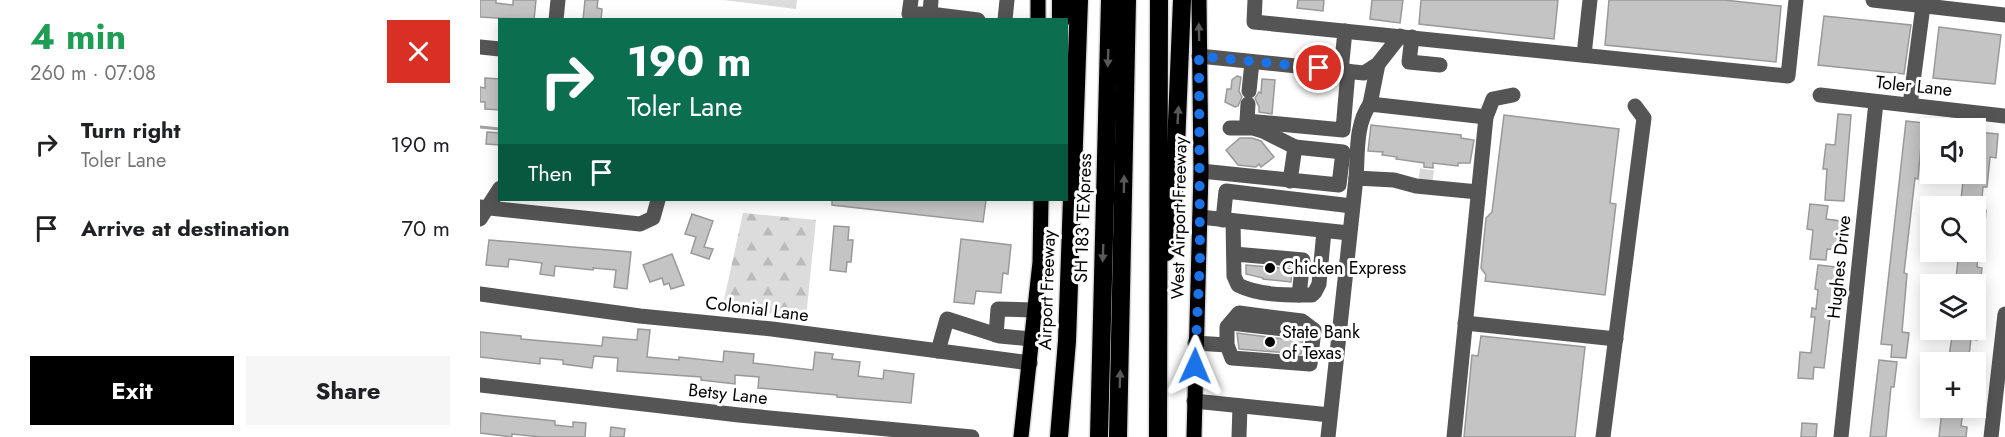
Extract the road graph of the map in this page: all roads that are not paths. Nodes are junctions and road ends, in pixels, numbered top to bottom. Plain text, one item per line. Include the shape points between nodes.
1 (558, 0) edge
2 (911, 0) edge
3 (1007, 0) edge
4 (1038, 0) edge
5 (1061, 0) edge
6 (1079, 0) edge
7 (1110, 0) edge
8 (1127, 0) edge
9 (1159, 0) edge
10 (1182, 0) edge
11 (1198, 0) edge
12 (1256, 0) edge
13 (1590, 0) edge
14 (1796, 0) edge
15 (1873, 0) edge
16 (1923, 6) junction
17 (926, 12) edge
18 (2005, 15) edge
19 (556, 18) edge
20 (965, 18) edge
21 (1005, 18) edge
22 (1038, 18) edge
23 (1061, 18) edge
24 (1345, 31) junction
25 (1406, 37) junction
26 (480, 47) edge
27 (498, 49) edge
28 (1584, 55) junction
29 (1199, 56) junction
30 (1252, 62) junction
31 (1378, 64) junction
32 (1440, 65) dead end
33 (1345, 71) junction
34 (1514, 95) dead end
35 (1820, 95) dead end
36 (1876, 102) junction
37 (1370, 104) junction
38 (1910, 105) junction
39 (1635, 106) dead end
40 (2005, 116) edge
41 (1486, 117) junction
42 (1230, 128) dead end
43 (1343, 130) junction
44 (1295, 147) junction
45 (1343, 152) junction
46 (1201, 171) junction
47 (1356, 178) junction
48 (1420, 179) junction
49 (1290, 181) junction
50 (1446, 189) junction
51 (498, 191) edge
52 (1478, 192) junction
53 (658, 201) edge
54 (1041, 201) edge
55 (1060, 201) edge
56 (1352, 206) junction
57 (482, 211) edge
58 (1200, 217) junction
59 (1228, 220) junction
60 (1324, 231) junction
61 (1349, 233) junction
62 (1234, 254) junction
63 (480, 294) edge
64 (1299, 295) junction
65 (1034, 310) junction
66 (2005, 314) edge
67 (1157, 319) junction
68 (1465, 323) junction
69 (1001, 336) junction
70 (1031, 339) junction
71 (1616, 339) junction
72 (2004, 339) edge
73 (1067, 341) junction
74 (1195, 343) junction
75 (1227, 345) junction
76 (938, 351) junction
77 (1003, 360) junction
78 (1030, 363) junction
79 (480, 385) edge
80 (1194, 401) junction
81 (1240, 406) junction
82 (1330, 415) junction
83 (972, 437) edge
84 (1021, 437) edge
85 (1059, 437) edge
86 (1099, 437) edge
87 (1118, 437) edge
88 (1158, 437) edge
89 (1194, 437) edge
90 (1239, 437) edge
91 (1328, 437) edge
92 (1454, 437) edge
93 (1604, 437) edge
94 (1841, 437) edge
95 (1991, 437) edge

1 - 19 street
2 - 17 street via 909,14
3 - 21 street
4 - 22 main road
5 - 23 highway
6 - 73 highway, Airport Freeway
7 -> 86 highway, SH 183 TEXpress
87 -> 8 highway
9 - 67 highway
67 -> 10 highway via 1174,194
29 -> 11 main road, West Airport Freeway
12 - 24 street via 1254,22
13 - 28 street
14 - 28 street via 1788,75
15 - 16 street
16 - 18 street
16 - 38 street
17 - 20 street
24 - 25 street
24 - 33 street
25 - 28 street
25 - 31 street
25 - 32 street via 1409,62
26 - 27 street
29 - 30 street
29 - 46 main road, West Airport Freeway
30 - 33 street
30 - 43 street via 1247,121
31 - 33 street via 1364,73
31 - 37 street
33 - 43 street
34 - 41 street via 1493,99
35 - 36 street, Toler Lane
36 - 38 street, Toler Lane
36 - 94 street, Hughes Drive
37 - 41 street
37 - 47 street via 1360,126
38 - 40 street, Toler Lane
39 - 71 street via 1644,118
41 - 52 street
42 - 44 street via 1253,128
43 - 45 street
44 - 45 street
44 - 49 street
45 - 49 street via 1339,185
46 - 49 street
46 - 58 main road, West Airport Freeway
47 - 48 street
47 - 56 street
48 - 50 street via 1441,180
48 - 50 street via 1416,186
50 - 52 street
51 - 57 street
52 - 68 street
53 - 57 street via 653,218 640,224
54 - 65 main road
55 - 73 highway via 1058,277
56 - 59 street via 1226,191
56 - 61 street
58 - 59 street
58 - 74 main road, West Airport Freeway
59 - 60 street
59 - 62 street
60 - 61 street
60 - 64 street via 1316,292
61 - 82 street
62 - 64 street via 1238,285 1274,294
62 - 64 street via 1303,260
63 - 76 street, Colonial Lane
65 - 69 street via 998,309
65 - 70 main road
66 - 72 street
67 - 88 highway
68 - 71 street
68 - 92 street
69 - 70 street
69 - 76 street via 947,319
69 - 77 street
70 - 78 main road
71 - 93 street
72 - 95 street
73 - 85 highway, Airport Freeway
74 - 75 street
74 - 80 main road, West Airport Freeway
75 - 75 street via 1232,358 1310,364 1314,330 1302,321 1239,313 1227,327
76 - 77 street, Colonial Lane
77 - 78 street, Colonial Lane
78 - 84 main road
79 - 83 street, Betsy Lane
80 - 81 street
80 - 89 main road, West Airport Freeway
81 - 82 street
81 - 90 street
82 - 91 street

